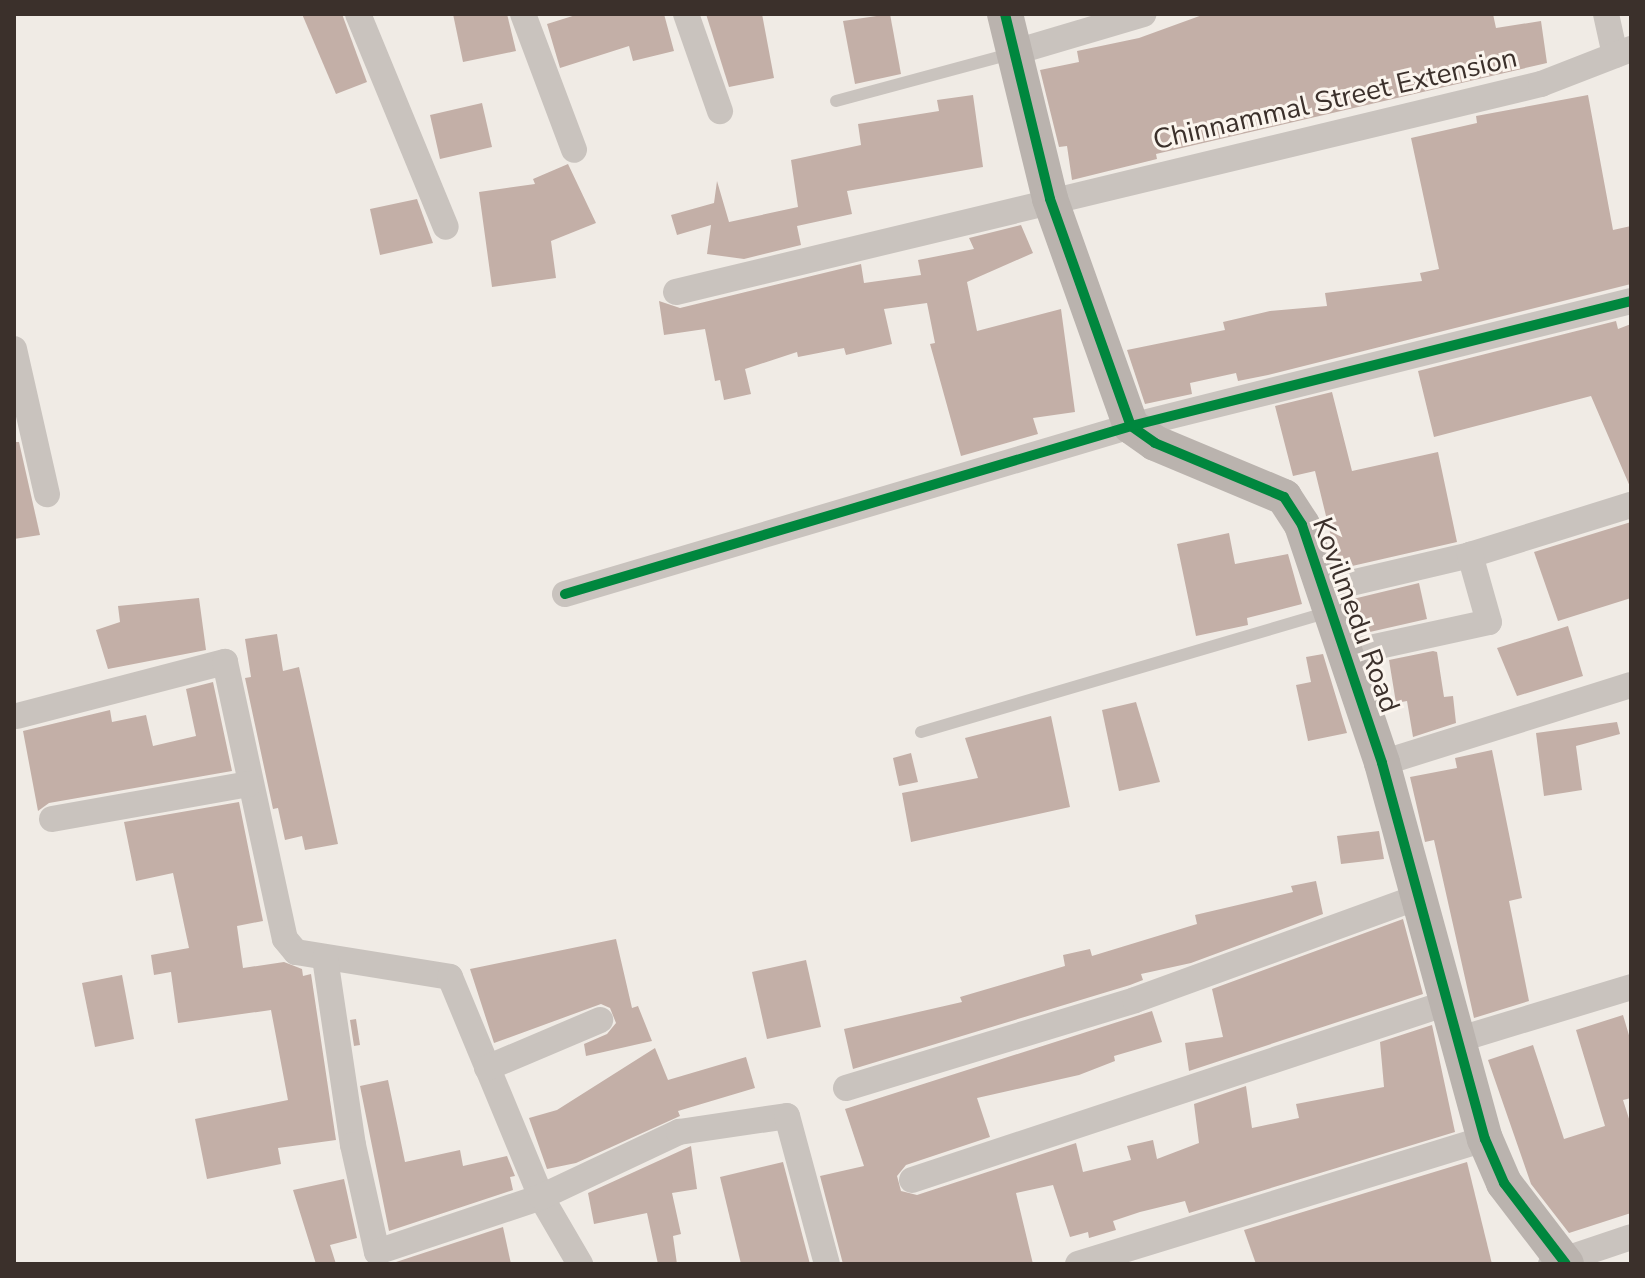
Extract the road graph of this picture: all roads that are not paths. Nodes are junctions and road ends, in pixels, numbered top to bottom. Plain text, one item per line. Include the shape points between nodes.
1 (358, 14) edge
2 (523, 14) edge
3 (686, 14) edge
4 (1005, 14) edge
5 (1143, 14) edge
6 (1606, 14) edge
7 (1015, 52) junction
8 (1623, 52) edge
9 (836, 101) dead end
10 (720, 111) dead end
11 (574, 150) dead end
12 (1050, 199) junction
13 (446, 227) dead end
14 (676, 292) dead end
15 (1631, 301) edge
16 (14, 349) edge
17 (1131, 426) junction
18 (47, 494) dead end
19 (1631, 505) edge
20 (1470, 555) junction
21 (565, 594) dead end
22 (1325, 601) junction
23 (1347, 653) junction
24 (1631, 685) edge
25 (17, 716) dead end
26 (921, 732) dead end
27 (1382, 763) junction
28 (249, 784) junction
29 (52, 819) dead end
30 (1420, 896) junction
31 (325, 958) junction
32 (1631, 987) edge
33 (1447, 1003) junction
34 (600, 1020) dead end
35 (1457, 1040) junction
36 (487, 1068) junction
37 (846, 1088) dead end
38 (1485, 1139) junction
39 (912, 1180) dead end
40 (541, 1197) junction
41 (1631, 1237) edge
42 (1560, 1262) edge
43 (580, 1264) edge
44 (827, 1264) edge
45 (1078, 1264) edge

1 - 13 street
2 - 11 street
3 - 10 street
4 - 7 street
5 - 7 street
6 - 8 street
7 - 9 lane
7 - 12 street
8 - 12 street, Chinnammal Street Extension via 1541,84
12 - 14 street, Chinnammal Street Extension
12 - 17 street
15 - 17 street
16 - 18 street
17 - 21 street
17 - 22 street, Kovilmedu Road via 1155,443 1284,497 1302,525
19 - 20 street
20 - 22 street
20 - 23 street via 1489,622
22 - 23 street, Kovilmedu Road
22 - 26 lane
23 - 27 street, Kovilmedu Road
24 - 27 street
25 - 28 street via 225,662
27 - 30 street, Kovilmedu Road
28 - 29 street
28 - 31 street via 285,939 296,952
30 - 33 street, Kovilmedu Road
30 - 37 street via 1135,1000
31 - 36 street via 450,977
31 - 40 street via 353,1145 377,1252
32 - 35 street
33 - 35 street, Kovilmedu Road
33 - 39 street
34 - 36 street
35 - 38 street, Kovilmedu Road
36 - 40 street
38 - 42 street, Kovilmedu Road via 1504,1183
38 - 45 street
40 - 43 street
40 - 44 street via 679,1132 787,1116
41 - 42 street

